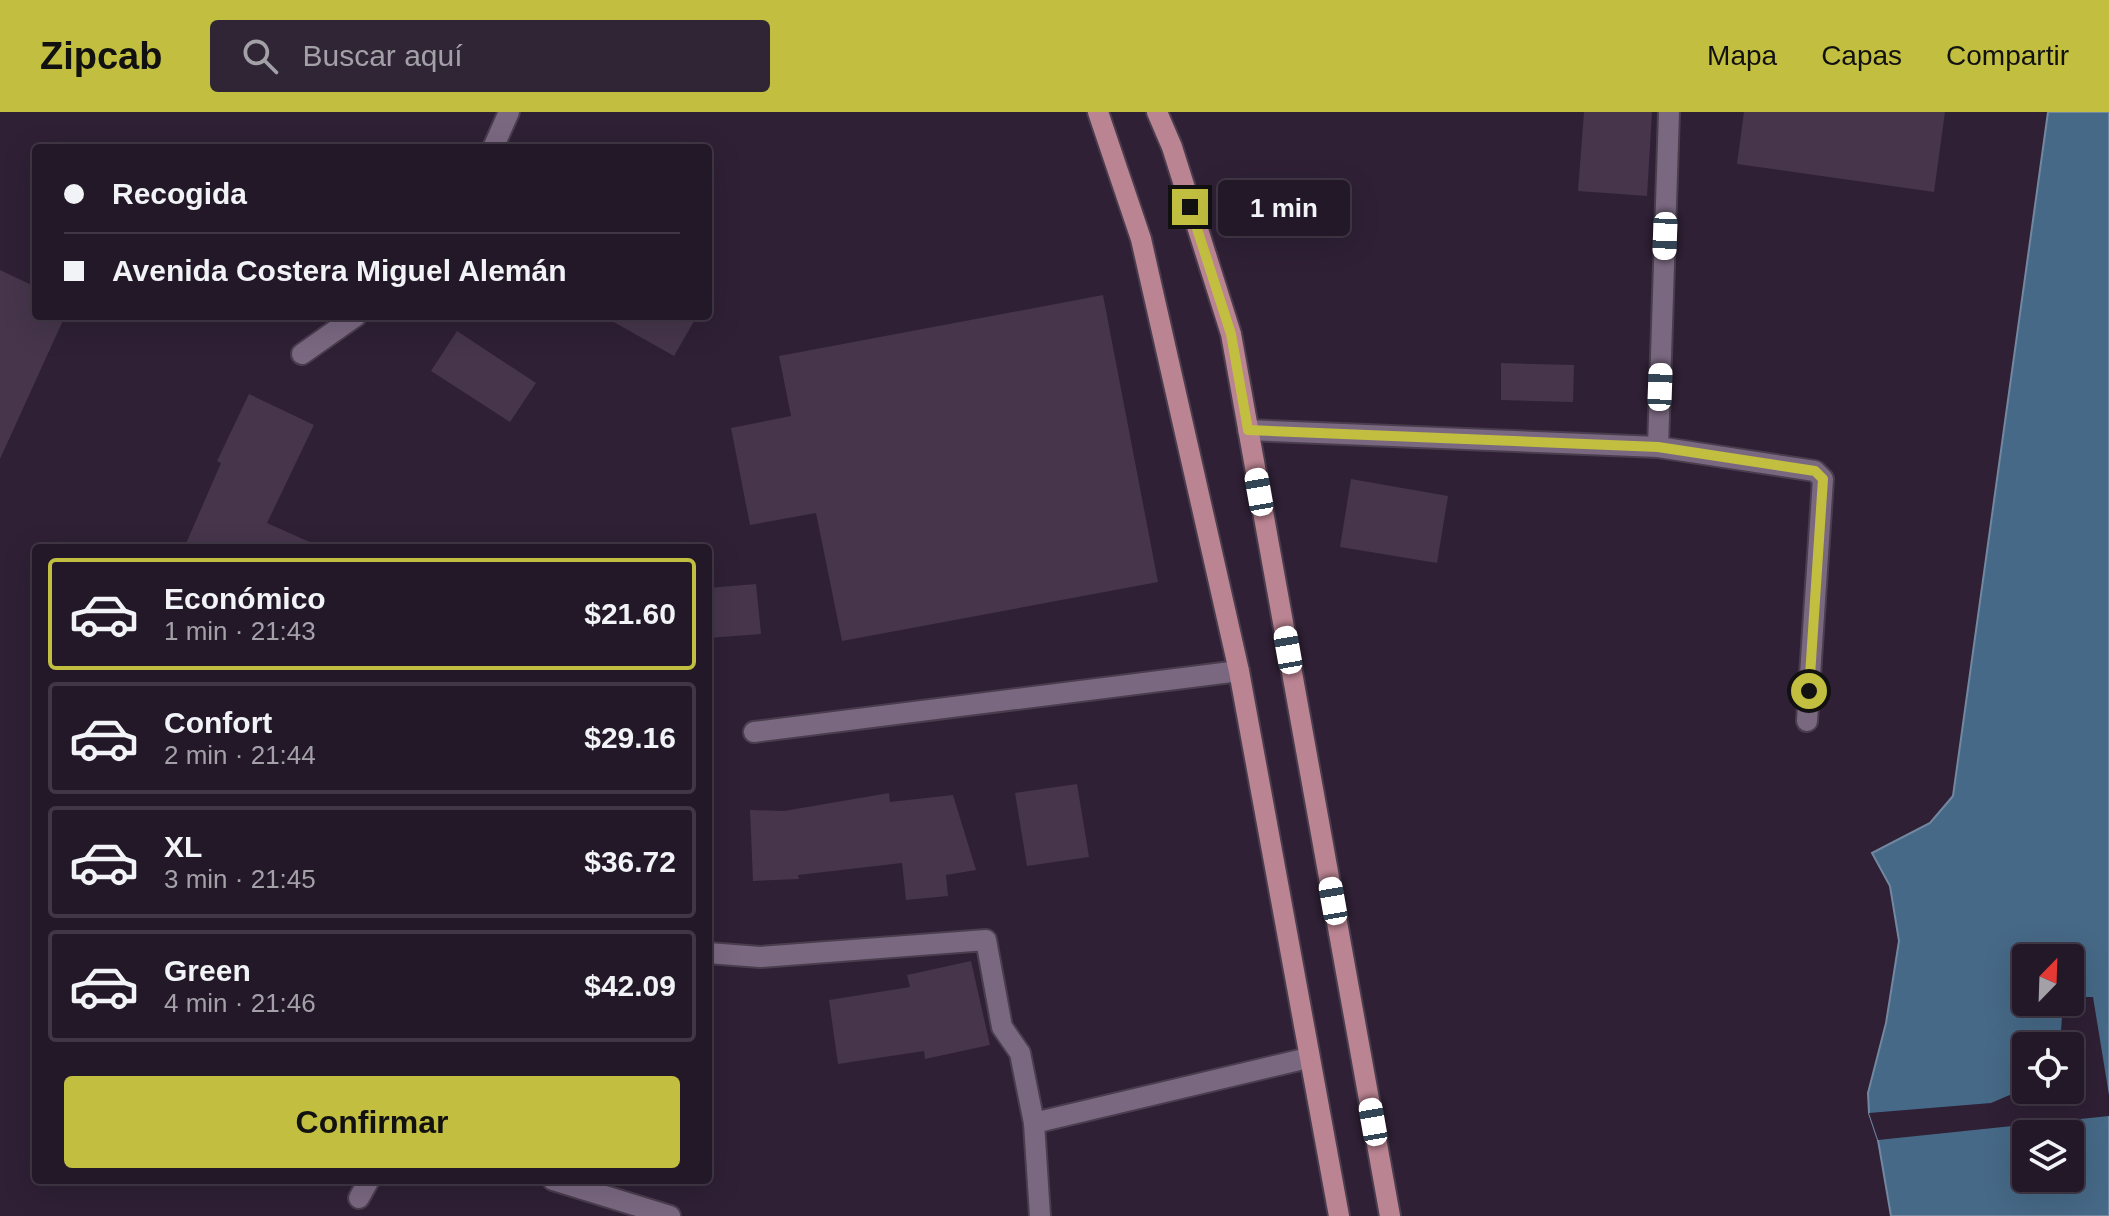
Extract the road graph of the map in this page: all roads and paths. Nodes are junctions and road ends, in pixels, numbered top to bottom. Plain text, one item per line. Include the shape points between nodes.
1 (509, 112) edge
2 (1098, 112) edge
3 (1157, 112) edge
4 (1669, 112) edge
5 (495, 144) edge
6 (350, 320) edge
7 (302, 354) dead end
8 (1248, 430) junction
9 (1658, 447) junction
10 (1239, 671) junction
11 (1807, 721) dead end
12 (754, 732) dead end
13 (712, 953) edge
14 (1308, 1058) junction
15 (1034, 1123) junction
16 (566, 1184) edge
17 (670, 1216) edge
18 (1040, 1216) edge
19 (1339, 1216) edge
20 (1390, 1216) edge

1 - 5 street
2 - 10 main road via 1141,239
3 - 8 main road via 1231,334
4 - 9 street
6 - 7 street
8 - 9 street
8 - 20 main road
9 - 11 street via 1815,471 1823,479
10 - 12 street
10 - 14 main road
13 - 15 street via 760,957 986,940 1002,1027 1020,1053
14 - 15 street
14 - 19 main road
15 - 18 street
16 - 17 street

